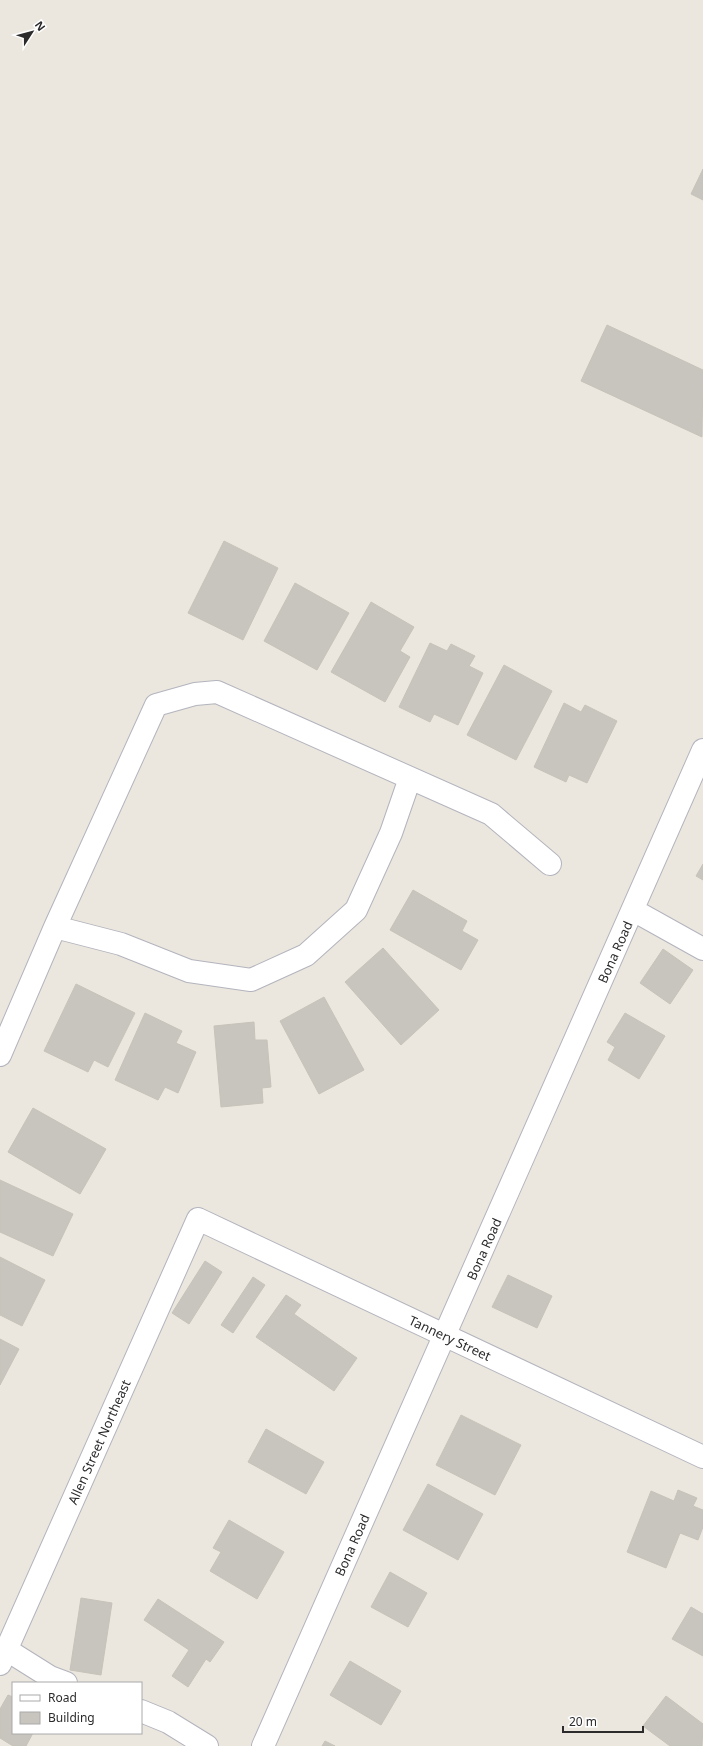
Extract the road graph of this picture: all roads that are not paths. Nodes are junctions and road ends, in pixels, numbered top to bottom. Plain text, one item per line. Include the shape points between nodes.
1 (703, 750) edge
2 (410, 778) junction
3 (550, 864) dead end
4 (633, 910) junction
5 (55, 927) junction
6 (703, 948) edge
7 (0, 1055) edge
8 (198, 1220) joint
9 (445, 1336) junction
10 (703, 1457) edge
11 (3, 1657) edge
12 (63, 1682) edge
13 (142, 1712) edge
14 (207, 1746) edge
15 (263, 1746) edge

1 - 4 street, Bona Road
2 - 3 street via 491,814
2 - 5 street via 391,833 356,910 306,955 251,980 189,971 121,944
2 - 5 street via 217,692 195,694 156,704
4 - 6 street
4 - 9 street, Bona Road
5 - 7 street
8 - 9 street, Tannery Street
8 - 11 street, Allen Street Northeast
9 - 10 street, Tannery Street
9 - 15 street, Bona Road
11 - 12 street
13 - 14 street via 168,1722

